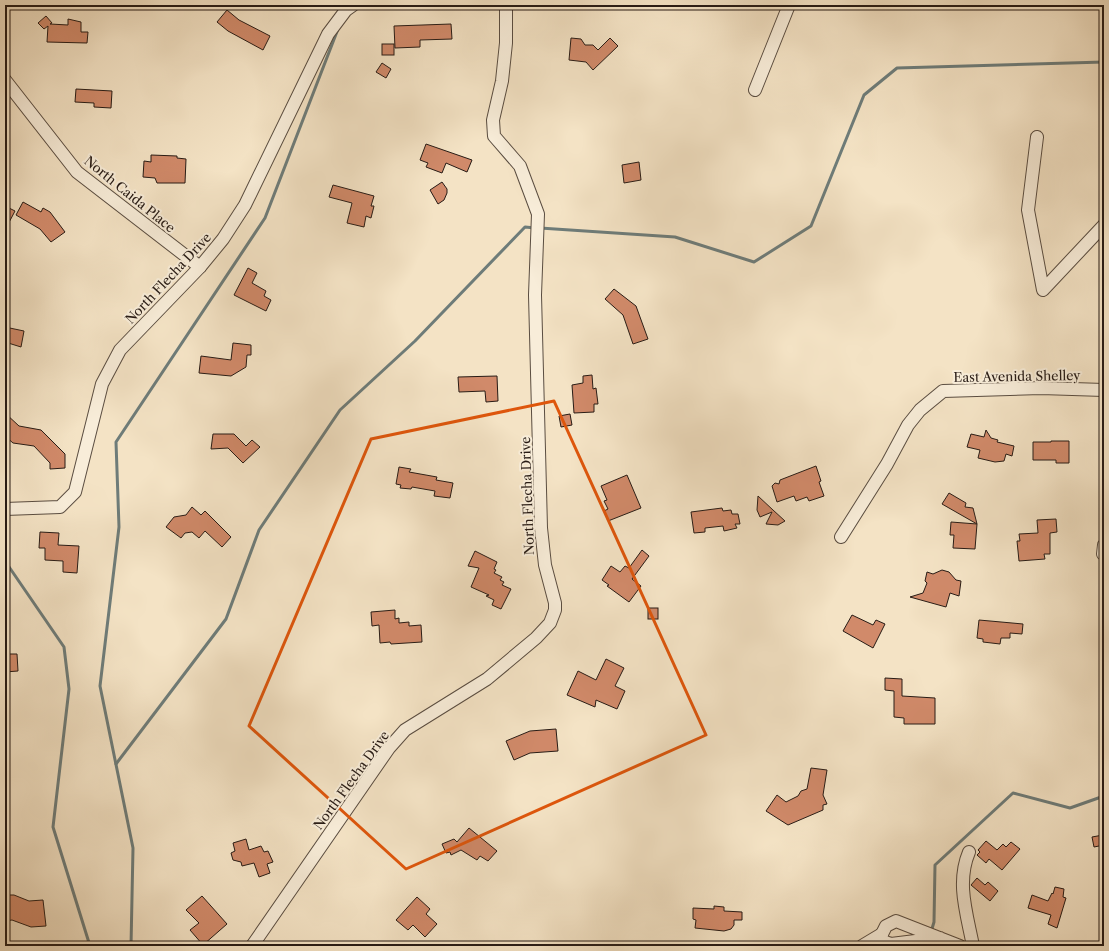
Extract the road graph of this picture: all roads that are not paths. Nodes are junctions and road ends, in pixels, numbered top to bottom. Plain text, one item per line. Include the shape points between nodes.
1 (353, 5) edge
2 (506, 5) edge
3 (789, 5) edge
4 (5, 80) edge
5 (755, 90) dead end
6 (1037, 138) dead end
7 (1104, 225) edge
8 (200, 267) junction
9 (1104, 390) edge
10 (5, 509) edge
11 (841, 537) dead end
12 (969, 852) dead end
13 (882, 934) junction
14 (940, 938) junction
15 (252, 946) edge
16 (862, 946) edge
17 (958, 946) edge
18 (973, 946) edge

1 - 8 street, North Flecha Drive via 346,10 328,34 245,205 223,239
2 - 15 street, North Flecha Drive via 506,43 502,81 493,120 494,136 520,166 538,214 535,295 541,528 543,555 554,594 555,610 550,624 487,679 406,730 389,748
3 - 5 street
4 - 8 street, North Caida Place via 77,172
6 - 7 street via 1028,210 1043,290
8 - 10 street, North Flecha Drive via 120,350 102,384 75,492 60,507
9 - 11 street, East Avenida Shelley via 1041,388 943,391 920,410 908,425
12 - 18 street via 962,871 961,884
13 - 14 street via 884,941 891,944
13 - 14 street via 886,926 896,921
13 - 16 street
14 - 17 street

